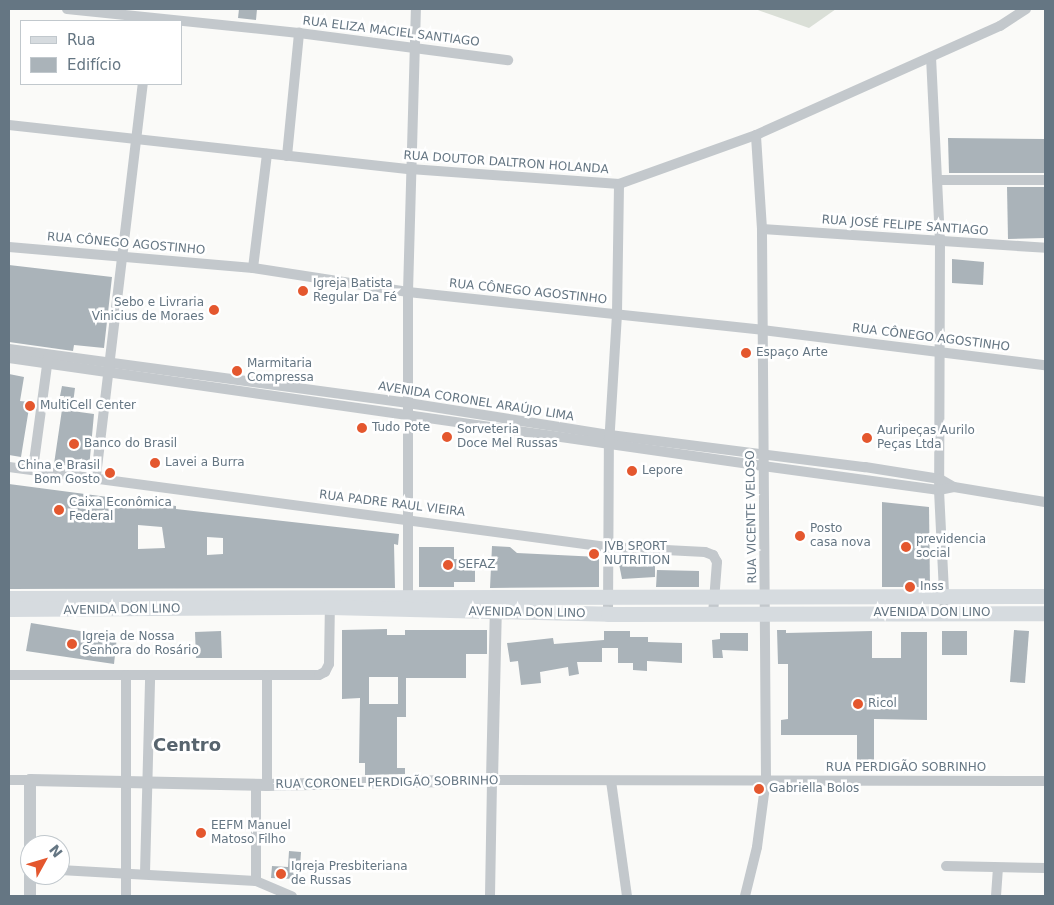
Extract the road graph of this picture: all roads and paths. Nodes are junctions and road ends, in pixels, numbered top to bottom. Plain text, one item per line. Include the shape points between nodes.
1 (67, 9) edge
2 (416, 9) edge
3 (1026, 9) edge
4 (149, 16) edge
5 (299, 33) junction
6 (414, 47) junction
7 (931, 57) junction
8 (508, 60) dead end
9 (143, 85) edge
10 (9, 125) edge
11 (756, 135) junction
12 (137, 139) junction
13 (267, 154) junction
14 (288, 156) junction
15 (410, 170) junction
16 (937, 180) junction
17 (1045, 180) edge
18 (619, 184) junction
19 (762, 229) junction
20 (940, 239) junction
21 (9, 246) edge
22 (1045, 248) edge
23 (120, 256) junction
24 (253, 268) junction
25 (408, 292) junction
26 (617, 313) junction
27 (762, 330) junction
28 (9, 349) edge
29 (941, 352) junction
30 (9, 358) edge
31 (48, 359) junction
32 (110, 366) junction
33 (1045, 366) edge
34 (191, 378) junction
35 (272, 384) junction
36 (336, 393) junction
37 (272, 395) junction
38 (408, 403) junction
39 (334, 404) junction
40 (407, 415) junction
41 (509, 420) junction
42 (509, 431) junction
43 (609, 440) junction
44 (685, 444) junction
45 (764, 452) junction
46 (684, 455) junction
47 (9, 466) edge
48 (763, 466) junction
49 (865, 467) junction
50 (33, 469) junction
51 (96, 476) junction
52 (864, 479) junction
53 (940, 479) junction
54 (954, 487) junction
55 (939, 490) junction
56 (1045, 502) edge
57 (407, 517) junction
58 (607, 546) junction
59 (944, 594) junction
60 (766, 596) junction
61 (858, 596) junction
62 (1038, 596) edge
63 (9, 598) edge
64 (607, 598) junction
65 (330, 602) junction
66 (408, 603) junction
67 (496, 605) junction
68 (713, 606) junction
69 (9, 609) edge
70 (858, 613) junction
71 (944, 613) junction
72 (1038, 613) edge
73 (608, 614) junction
74 (765, 614) junction
75 (9, 674) edge
76 (126, 675) junction
77 (267, 676) junction
78 (150, 677) junction
79 (766, 779) junction
80 (9, 780) edge
81 (30, 780) junction
82 (492, 780) junction
83 (128, 781) junction
84 (1045, 781) edge
85 (145, 782) junction
86 (612, 782) junction
87 (261, 785) junction
88 (30, 835) edge
89 (946, 866) dead end
90 (998, 868) junction
91 (1045, 868) edge
92 (70, 870) edge
93 (127, 872) junction
94 (144, 874) junction
95 (256, 881) junction
96 (278, 894) edge
97 (126, 896) edge
98 (292, 896) edge
99 (490, 896) edge
100 (627, 896) edge
101 (745, 896) edge
102 (996, 896) edge

1 - 4 street, RUA ELIZA MACIEL SANTIAGO
2 - 6 street
3 - 7 street, RUA DOUTOR DALTRON HOLANDA via 1000,26
4 - 5 street, RUA ELIZA MACIEL SANTIAGO
5 - 6 street, RUA ELIZA MACIEL SANTIAGO
5 - 14 street
6 - 8 street, RUA ELIZA MACIEL SANTIAGO
6 - 15 street
7 - 11 street, RUA DOUTOR DALTRON HOLANDA
7 - 16 street
9 - 12 street
10 - 12 street, RUA DOUTOR DALTRON HOLANDA
11 - 18 street, RUA DOUTOR DALTRON HOLANDA
11 - 19 street, RUA VICENTE VELOSO
12 - 13 street, RUA DOUTOR DALTRON HOLANDA
12 - 23 street
13 - 14 street, RUA DOUTOR DALTRON HOLANDA
13 - 24 street
14 - 15 street, RUA DOUTOR DALTRON HOLANDA
15 - 18 street, RUA DOUTOR DALTRON HOLANDA
15 - 25 street
16 - 17 street
16 - 20 street
18 - 26 street
19 - 20 street, RUA JOSÉ FELIPE SANTIAGO
19 - 27 street, RUA VICENTE VELOSO
20 - 22 street, RUA JOSÉ FELIPE SANTIAGO
20 - 29 street
21 - 23 street, RUA CÔNEGO AGOSTINHO
23 - 24 street, RUA CÔNEGO AGOSTINHO
23 - 32 street
24 - 25 street, RUA CÔNEGO AGOSTINHO
25 - 26 street, RUA CÔNEGO AGOSTINHO
25 - 38 street
26 - 27 street, RUA CÔNEGO AGOSTINHO
26 - 43 street
27 - 29 street, RUA CÔNEGO AGOSTINHO
27 - 45 street, RUA VICENTE VELOSO
28 - 31 street, AVENIDA CORONEL ARAÚJO LIMA
29 - 33 street, RUA CÔNEGO AGOSTINHO
29 - 53 street
30 - 31 street, AVENIDA CORONEL ARAÚJO LIMA
31 - 32 street, AVENIDA CORONEL ARAÚJO LIMA
31 - 50 street
32 - 34 street, AVENIDA CORONEL ARAÚJO LIMA
32 - 51 street
34 - 35 street, AVENIDA CORONEL ARAÚJO LIMA
34 - 37 street, AVENIDA CORONEL ARAÚJO LIMA
35 - 36 street, AVENIDA CORONEL ARAÚJO LIMA
35 - 37 street
36 - 38 street, AVENIDA CORONEL ARAÚJO LIMA
36 - 39 street
37 - 39 street, AVENIDA CORONEL ARAÚJO LIMA
38 - 40 street
38 - 41 street, AVENIDA CORONEL ARAÚJO LIMA
39 - 40 street, AVENIDA CORONEL ARAÚJO LIMA
40 - 42 street, AVENIDA CORONEL ARAÚJO LIMA
40 - 57 street
41 - 42 street
41 - 43 street, AVENIDA CORONEL ARAÚJO LIMA
42 - 43 street, AVENIDA CORONEL ARAÚJO LIMA
43 - 44 street, AVENIDA CORONEL ARAÚJO LIMA
43 - 46 street, AVENIDA CORONEL ARAÚJO LIMA
43 - 58 street
44 - 45 street, AVENIDA CORONEL ARAÚJO LIMA
44 - 46 street
45 - 48 street, RUA VICENTE VELOSO
45 - 49 street, AVENIDA CORONEL ARAÚJO LIMA
46 - 48 street, AVENIDA CORONEL ARAÚJO LIMA
47 - 50 street, RUA PADRE RAUL VIEIRA
48 - 52 street, AVENIDA CORONEL ARAÚJO LIMA
48 - 60 street, RUA VICENTE VELOSO
49 - 52 street
49 - 53 street, AVENIDA CORONEL ARAÚJO LIMA
50 - 51 street, RUA PADRE RAUL VIEIRA
51 - 57 street, RUA PADRE RAUL VIEIRA via 178,490
52 - 55 street, AVENIDA CORONEL ARAÚJO LIMA
53 - 54 street
53 - 55 street
54 - 55 street, AVENIDA CORONEL ARAÚJO LIMA
54 - 56 street
55 - 59 street
57 - 58 street, RUA PADRE RAUL VIEIRA
57 - 66 street
58 - 64 street
58 - 68 street, RUA PADRE RAUL VIEIRA via 711,553 717,562
59 - 61 main road, AVENIDA DON LINO
59 - 62 main road, AVENIDA DON LINO
59 - 71 street
60 - 61 main road, AVENIDA DON LINO
60 - 68 main road, AVENIDA DON LINO
60 - 74 street, RUA VICENTE VELOSO
61 - 70 main road
62 - 72 main road
63 - 65 main road, AVENIDA DON LINO
64 - 67 main road, AVENIDA DON LINO
64 - 68 main road, AVENIDA DON LINO
64 - 73 street
65 - 66 main road, AVENIDA DON LINO
65 - 69 main road, AVENIDA DON LINO
65 - 77 street via 329,664 325,672
66 - 67 main road, AVENIDA DON LINO
67 - 73 main road, AVENIDA DON LINO
67 - 82 street
68 - 73 main road, AVENIDA DON LINO
68 - 74 main road, AVENIDA DON LINO
70 - 71 main road, AVENIDA DON LINO
70 - 74 main road, AVENIDA DON LINO
71 - 72 main road, AVENIDA DON LINO
74 - 79 street, RUA VICENTE VELOSO
75 - 76 street
76 - 78 street
76 - 83 street
77 - 78 street
77 - 87 street
78 - 85 street
79 - 84 street, RUA PERDIGÃO SOBRINHO
79 - 86 street, RUA CORONEL PERDIGÃO SOBRINHO
79 - 101 street, RUA VICENTE VELOSO via 757,847
80 - 81 street, RUA CORONEL PERDIGÃO SOBRINHO
81 - 83 street, RUA CORONEL PERDIGÃO SOBRINHO
81 - 88 street
82 - 86 street, RUA CORONEL PERDIGÃO SOBRINHO
82 - 87 street, RUA CORONEL PERDIGÃO SOBRINHO
82 - 99 street
83 - 85 street, RUA CORONEL PERDIGÃO SOBRINHO
83 - 93 street
85 - 87 street, RUA CORONEL PERDIGÃO SOBRINHO
85 - 94 street
86 - 100 street
87 - 95 street
89 - 90 street
90 - 91 street
90 - 102 street
92 - 93 street
93 - 94 street
93 - 97 street
94 - 95 street
95 - 96 street
96 - 98 street

